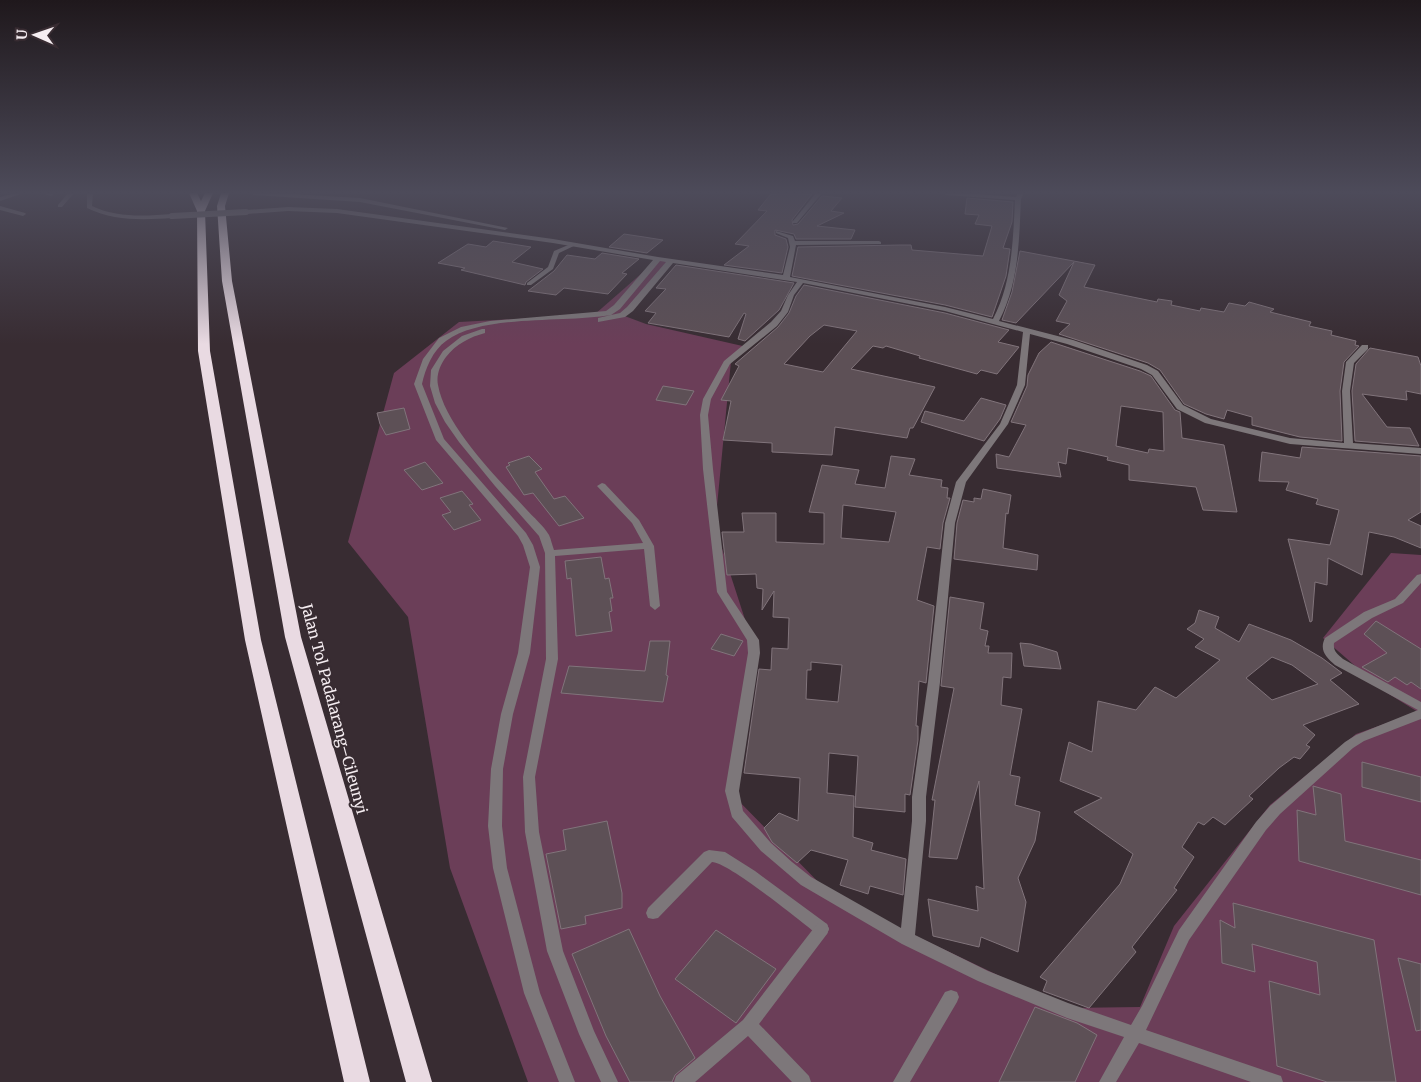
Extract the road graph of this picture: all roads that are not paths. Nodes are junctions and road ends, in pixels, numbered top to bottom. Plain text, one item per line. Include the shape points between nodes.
1 (202, 243) edge
2 (224, 243) edge
3 (571, 243) edge
4 (793, 243) edge
5 (1016, 243) edge
6 (575, 244) junction
7 (658, 260) junction
8 (671, 261) junction
9 (786, 278) junction
10 (800, 281) junction
11 (529, 284) dead end
12 (617, 307) junction
13 (630, 309) junction
14 (995, 322) junction
15 (1027, 330) junction
16 (1365, 347) dead end
17 (1349, 446) junction
18 (1421, 451) edge
19 (602, 486) dead end
20 (649, 546) junction
21 (550, 553) junction
22 (1421, 577) edge
23 (655, 606) dead end
24 (1421, 707) edge
25 (1421, 714) edge
26 (653, 913) dead end
27 (908, 939) junction
28 (951, 997) dead end
29 (750, 1025) junction
30 (1134, 1033) junction
31 (356, 1082) edge
32 (419, 1082) edge
33 (567, 1082) edge
34 (610, 1082) edge
35 (682, 1082) edge
36 (803, 1082) edge
37 (901, 1082) edge
38 (1107, 1082) edge
39 (1275, 1082) edge

1 - 31 highway via 204,351 252,640
2 - 32 highway, Jalan Tol Padalarang–Cileunyi via 227,281 293,637
3 - 6 street
4 - 9 street
5 - 14 street via 1014,267
6 - 7 street
6 - 11 street via 556,252 551,268
7 - 8 street
7 - 12 street
8 - 9 street
8 - 13 street
9 - 10 street
10 - 14 street
10 - 27 street via 774,324 727,363 707,399 704,415 722,592 754,640 732,791 737,813 766,848 787,866 806,881
12 - 13 street
12 - 33 street via 608,313 592,316 490,323 464,329 442,340 427,359 418,384 440,440 522,535 535,567 524,653 507,714 497,769 495,826 500,868 532,993
13 - 21 street via 614,317 590,322 500,328 474,333 458,341 438,359 435,392 458,436 544,535
14 - 15 street
15 - 17 street via 1144,366 1155,373 1180,407 1203,419 1290,441
15 - 27 street via 1021,385 1004,424 961,482 950,523 919,797
16 - 17 street via 1350,362 1346,391
17 - 18 street
19 - 20 street via 636,522
20 - 21 street
20 - 23 street
21 - 34 street via 552,659 529,777 532,832 555,951 587,1034
22 - 24 street via 1399,601 1368,615 1328,641 1327,648 1339,662
25 - 30 street via 1348,745 1275,810 1184,935
26 - 29 street via 709,856 720,856 822,929
27 - 30 street via 983,976
28 - 37 street
29 - 35 street
29 - 36 street
30 - 38 street
30 - 39 street

